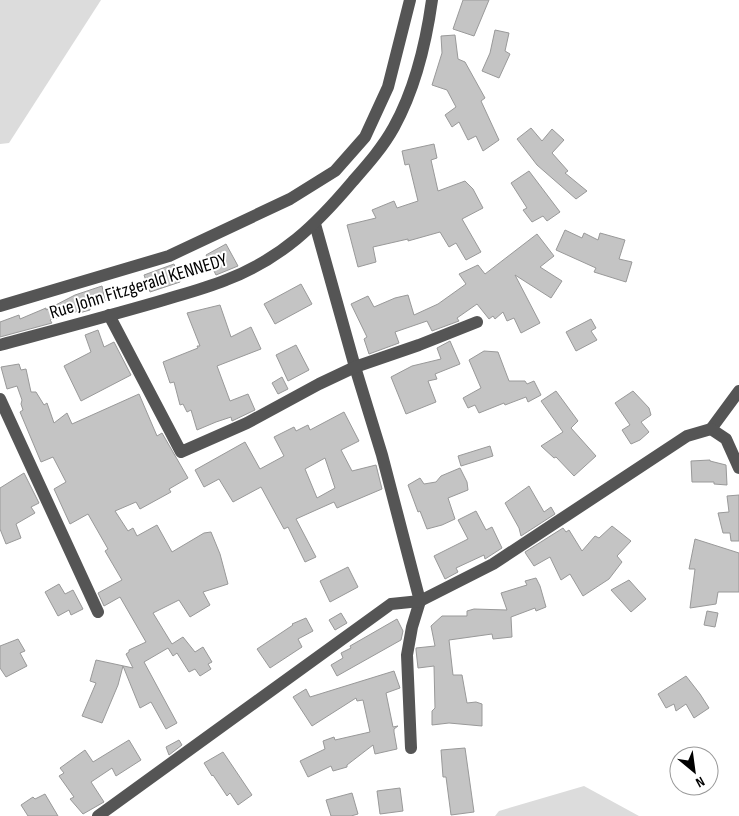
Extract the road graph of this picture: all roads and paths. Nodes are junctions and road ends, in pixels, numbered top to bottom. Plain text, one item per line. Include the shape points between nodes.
1 (410, 0) edge
2 (432, 0) edge
3 (315, 224) junction
4 (0, 306) edge
5 (109, 315) junction
6 (477, 322) dead end
7 (0, 345) edge
8 (355, 367) junction
9 (739, 391) edge
10 (0, 398) edge
11 (712, 429) junction
12 (739, 468) edge
13 (420, 601) junction
14 (98, 612) dead end
15 (411, 748) dead end
16 (98, 816) edge

1 - 4 street via 388,87 366,137 335,171 290,199 169,256
2 - 3 street, Rue John Fitzgerald KENNEDY via 417,70 395,126 382,148
3 - 5 street, Rue John Fitzgerald KENNEDY via 271,258 226,280
3 - 8 street
5 - 7 street, Rue John Fitzgerald KENNEDY
5 - 8 street via 181,452 247,423
6 - 8 street
8 - 13 street via 382,454
9 - 11 street
10 - 14 street
11 - 12 street via 726,439
11 - 13 street via 687,436 493,564
13 - 15 street via 407,655
13 - 16 street via 392,604

